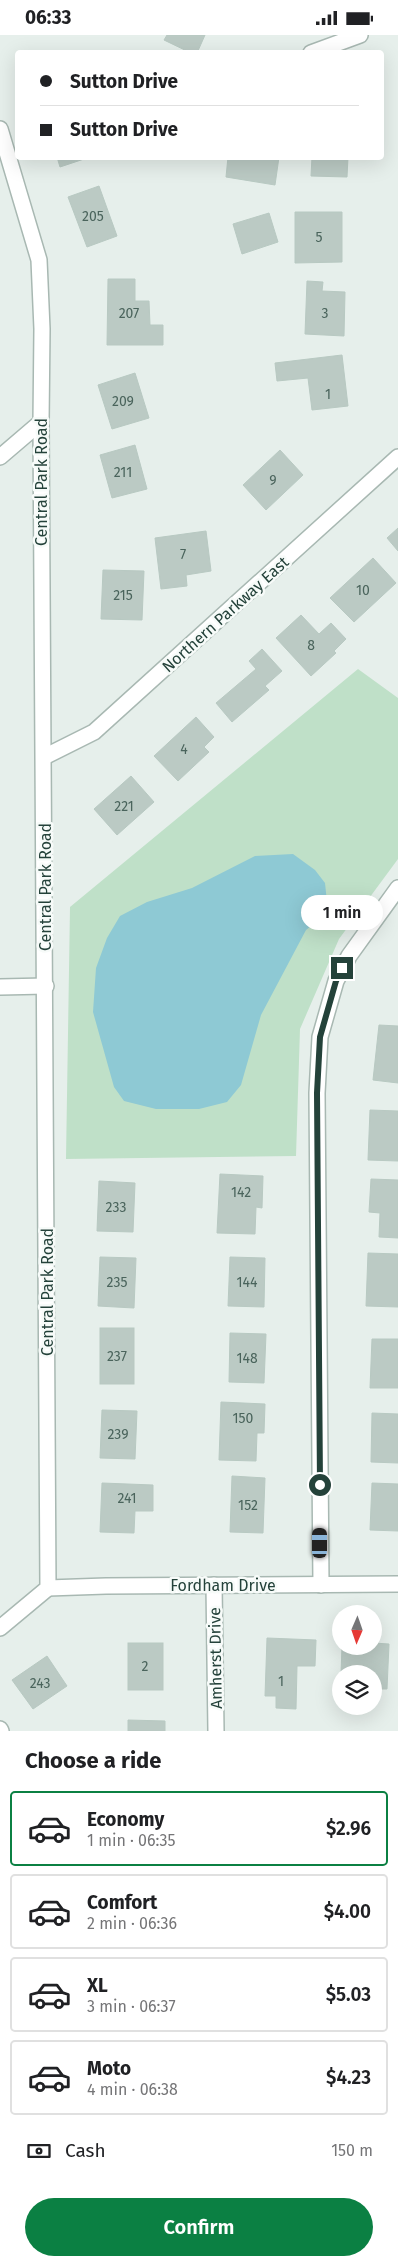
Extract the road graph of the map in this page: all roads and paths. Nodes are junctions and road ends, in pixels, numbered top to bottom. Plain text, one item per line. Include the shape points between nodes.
1 (360, 35) edge
2 (319, 50) edge
3 (0, 129) edge
4 (41, 422) junction
5 (0, 457) edge
6 (398, 457) edge
7 (44, 757) junction
8 (398, 888) edge
9 (46, 986) junction
10 (0, 987) edge
11 (214, 1585) junction
12 (321, 1585) junction
13 (398, 1585) edge
14 (48, 1588) junction
15 (0, 1628) edge
16 (216, 1731) edge

1 - 2 street
3 - 4 street, Central Park Road via 39,260
4 - 5 street
4 - 7 street, Central Park Road
6 - 7 street, Northern Parkway East via 94,733
7 - 9 street, Central Park Road
8 - 12 street via 349,955 336,981 320,1037 317,1093
9 - 10 street
9 - 14 street, Central Park Road
11 - 12 street, Fordham Drive
11 - 14 street, Fordham Drive
11 - 16 street, Amherst Drive
12 - 13 street, Fordham Drive
14 - 15 street

